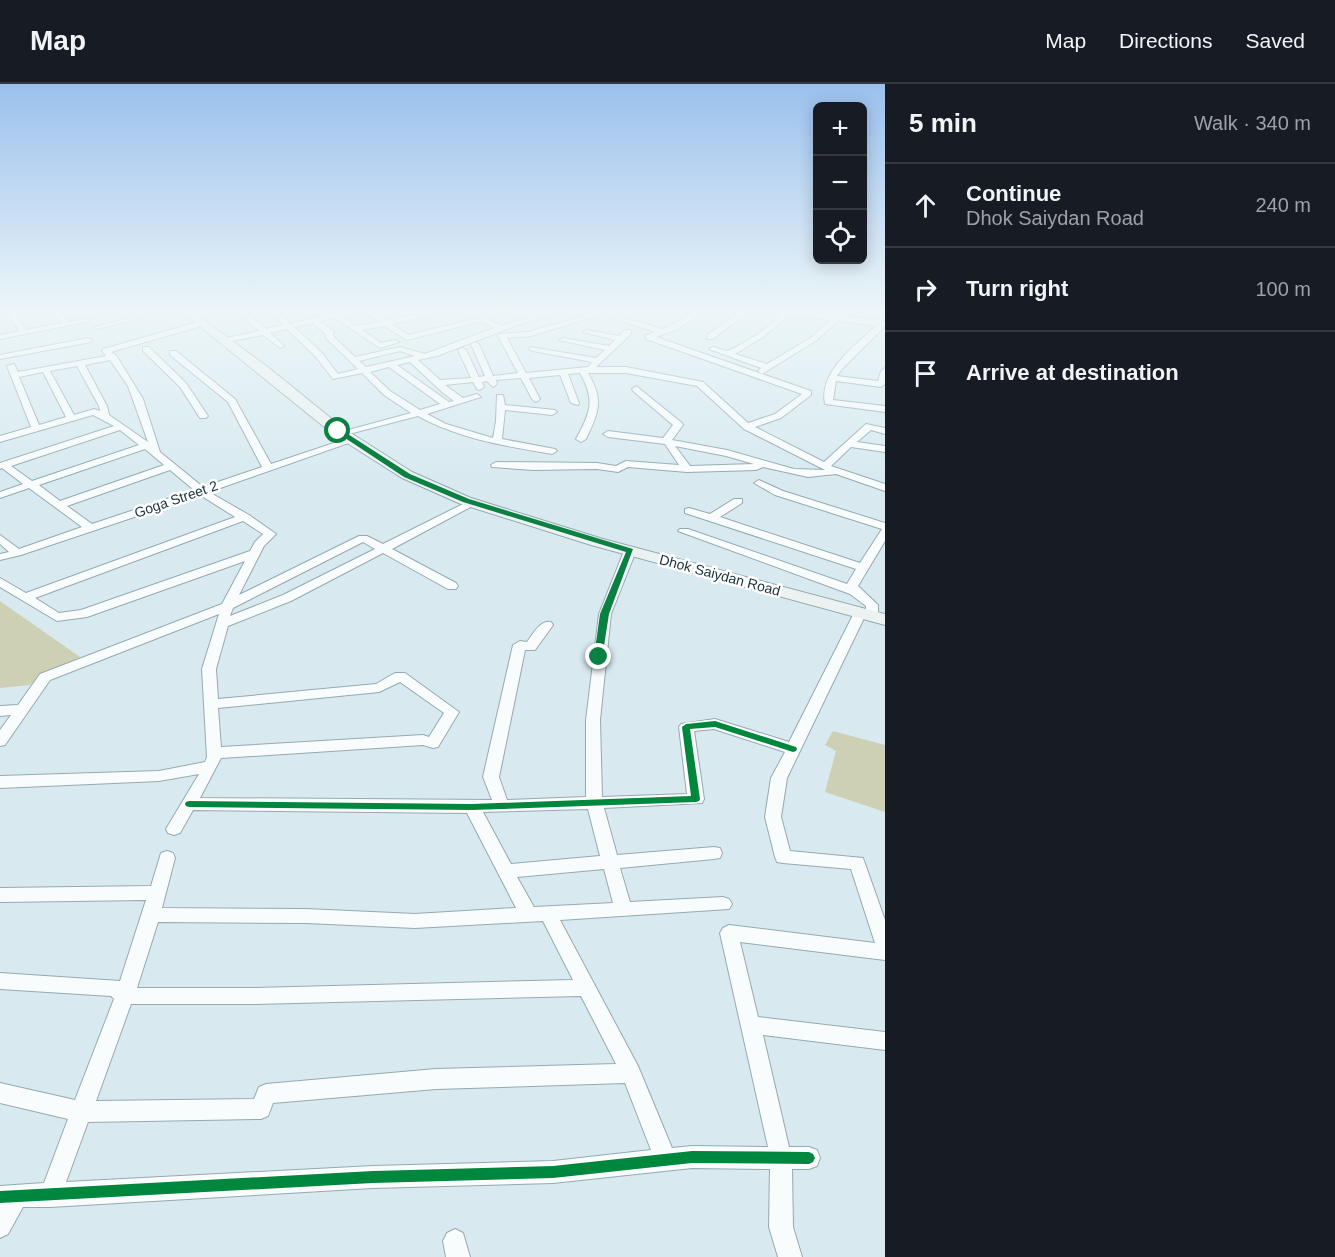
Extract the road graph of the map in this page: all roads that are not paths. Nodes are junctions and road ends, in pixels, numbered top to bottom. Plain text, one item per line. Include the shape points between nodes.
1 (9, 367) edge
2 (58, 367) edge
3 (82, 367) edge
4 (121, 367) edge
5 (163, 367) edge
6 (191, 367) edge
7 (259, 367) edge
8 (329, 367) edge
9 (361, 367) edge
10 (378, 367) edge
11 (394, 367) edge
12 (420, 367) edge
13 (469, 367) edge
14 (485, 367) edge
15 (520, 367) edge
16 (590, 367) edge
17 (737, 367) edge
18 (768, 367) edge
19 (840, 367) edge
20 (45, 369) junction
21 (364, 370) junction
22 (586, 370) junction
23 (885, 371) edge
24 (563, 373) junction
25 (758, 374) junction
26 (14, 375) junction
27 (525, 376) junction
28 (832, 378) junction
29 (475, 380) junction
30 (492, 382) junction
31 (438, 383) junction
32 (213, 384) junction
33 (883, 384) edge
34 (570, 387) junction
35 (593, 387) junction
36 (636, 389) dead end
37 (187, 391) junction
38 (500, 397) dead end
39 (536, 399) dead end
40 (461, 401) junction
41 (575, 403) dead end
42 (447, 405) junction
43 (500, 407) junction
44 (885, 409) edge
45 (552, 412) dead end
46 (420, 413) junction
47 (105, 415) junction
48 (203, 416) dead end
49 (72, 417) junction
50 (121, 427) junction
51 (747, 427) junction
52 (36, 428) junction
53 (885, 431) edge
54 (608, 434) dead end
55 (348, 437) junction
56 (581, 439) dead end
57 (0, 440) edge
58 (496, 441) junction
59 (668, 441) junction
60 (850, 444) junction
61 (144, 446) junction
62 (885, 449) edge
63 (552, 451) dead end
64 (156, 454) junction
65 (761, 463) junction
66 (496, 465) dead end
67 (2, 466) edge
68 (171, 466) junction
69 (825, 466) junction
70 (268, 468) junction
71 (687, 469) junction
72 (836, 471) junction
73 (759, 483) dead end
74 (31, 484) junction
75 (885, 488) edge
76 (201, 490) junction
77 (0, 495) edge
78 (738, 501) dead end
79 (473, 503) junction
80 (60, 506) junction
81 (688, 511) dead end
82 (245, 517) junction
83 (711, 518) junction
84 (885, 527) edge
85 (90, 528) junction
86 (684, 531) dead end
87 (885, 532) edge
88 (0, 538) edge
89 (386, 549) junction
90 (630, 551) junction
91 (17, 553) junction
92 (255, 553) junction
93 (0, 557) edge
94 (863, 568) junction
95 (0, 582) edge
96 (452, 586) dead end
97 (854, 591) junction
98 (26, 597) junction
99 (227, 606) junction
100 (872, 616) edge
101 (222, 624) junction
102 (547, 625) dead end
103 (210, 704) junction
104 (20, 710) junction
105 (0, 711) edge
106 (0, 741) edge
107 (794, 749) junction
108 (212, 759) junction
109 (0, 782) edge
110 (594, 801) junction
111 (189, 804) junction
112 (501, 805) junction
113 (472, 807) junction
114 (174, 829) dead end
115 (714, 853) dead end
116 (167, 858) dead end
117 (610, 860) junction
118 (506, 871) junction
119 (157, 892) junction
120 (0, 895) edge
121 (723, 903) dead end
122 (623, 909) junction
123 (151, 915) junction
124 (538, 915) junction
125 (885, 946) edge
126 (885, 952) edge
127 (0, 981) edge
128 (586, 988) junction
129 (124, 996) junction
130 (750, 1025) junction
131 (885, 1041) edge
132 (631, 1073) junction
133 (0, 1093) edge
134 (81, 1112) junction
135 (781, 1158) junction
136 (809, 1158) dead end
137 (666, 1160) junction
138 (50, 1196) junction
139 (8, 1197) edge
140 (0, 1226) edge
141 (790, 1257) edge

1 - 26 street
2 - 20 street
3 - 47 street
4 - 64 street via 141,403
5 - 37 street
6 - 32 street
7 - 55 main road, Dhok Saiydan Road
8 - 21 street via 336,377
9 - 21 street
10 - 21 street
11 - 42 street
12 - 31 street
13 - 29 street
14 - 30 street
15 - 27 street
16 - 22 street
17 - 25 street
18 - 25 street
19 - 28 street
20 - 26 street
20 - 49 street
21 - 46 street via 387,393
22 - 24 street
22 - 35 street
22 - 51 street via 626,370 700,384
23 - 33 street
24 - 27 street
24 - 34 street
25 - 51 street via 808,393 778,416
26 - 52 street
27 - 30 street
27 - 39 street
28 - 33 street
28 - 44 street via 828,402
29 - 30 street
29 - 31 street
29 - 40 street, Goga Street 2 via 480,395
31 - 40 street
32 - 37 street
32 - 70 street via 232,401
34 - 35 street
34 - 41 street
35 - 56 street via 596,410
36 - 59 street via 677,423
37 - 48 street
38 - 43 street
40 - 42 street, Goga Street 2
42 - 46 street, Goga Street 2
43 - 45 street
43 - 58 street
46 - 55 street, Goga Street 2
46 - 58 street via 443,426
47 - 49 street via 94,412
47 - 50 street
49 - 52 street
50 - 61 street
50 - 67 street
51 - 69 street
52 - 57 street
53 - 60 street via 869,426
54 - 59 street
55 - 70 street, Goga Street 2
55 - 79 main road, Dhok Saiydan Road via 407,475
58 - 63 street
59 - 65 street
59 - 71 street
60 - 62 street
60 - 69 street
61 - 64 street
61 - 74 street
64 - 68 street
65 - 71 street via 756,467
65 - 72 street via 793,472
66 - 71 street via 618,469 626,464
67 - 74 street
68 - 76 street
68 - 80 street
69 - 72 street
70 - 76 street, Goga Street 2
72 - 75 street
73 - 84 street
74 - 77 street
74 - 80 street
76 - 82 street
76 - 85 street, Goga Street 2
78 - 83 street
79 - 89 street
79 - 90 main road, Dhok Saiydan Road
80 - 85 street
81 - 83 street
82 - 92 street via 270,534
82 - 98 street
83 - 94 street
85 - 91 street, Goga Street 2
86 - 97 street
87 - 94 street
88 - 91 street
89 - 96 street
89 - 99 street via 363,538
89 - 101 street via 287,598
90 - 100 main road, Dhok Saiydan Road
90 - 110 street via 605,614 593,720
91 - 93 street, Goga Street 2
92 - 98 street via 83,614 57,616
92 - 99 street
94 - 97 street via 852,586
95 - 98 street
97 - 100 street via 872,605
99 - 101 street
99 - 104 street via 45,677
100 - 107 street
101 - 103 street via 208,669
102 - 112 street via 530,647 520,645 491,777
103 - 108 street
103 - 108 street via 379,688 400,676 452,712 434,743
104 - 105 street
104 - 106 street
107 - 110 street via 715,724 686,727 696,799
107 - 125 street via 779,778 773,817 783,856 857,863
108 - 109 street via 159,776
108 - 111 street
110 - 112 street
110 - 117 street
111 - 113 street
111 - 114 street
112 - 113 street
113 - 118 street
115 - 117 street
116 - 119 street
117 - 118 street
117 - 122 street
118 - 124 street
119 - 120 street
119 - 123 street
121 - 122 street
122 - 124 street
123 - 124 street via 415,921
123 - 129 street
124 - 128 street
126 - 130 street via 729,933
127 - 129 street via 116,988
128 - 129 street
128 - 132 street
129 - 134 street
130 - 131 street
130 - 135 street
132 - 134 street via 436,1079 266,1094 261,1109
132 - 137 street
133 - 134 street
134 - 138 street
135 - 136 street
135 - 137 street
135 - 141 street via 780,1227
137 - 138 street via 553,1172 373,1177
138 - 139 street
139 - 140 street

